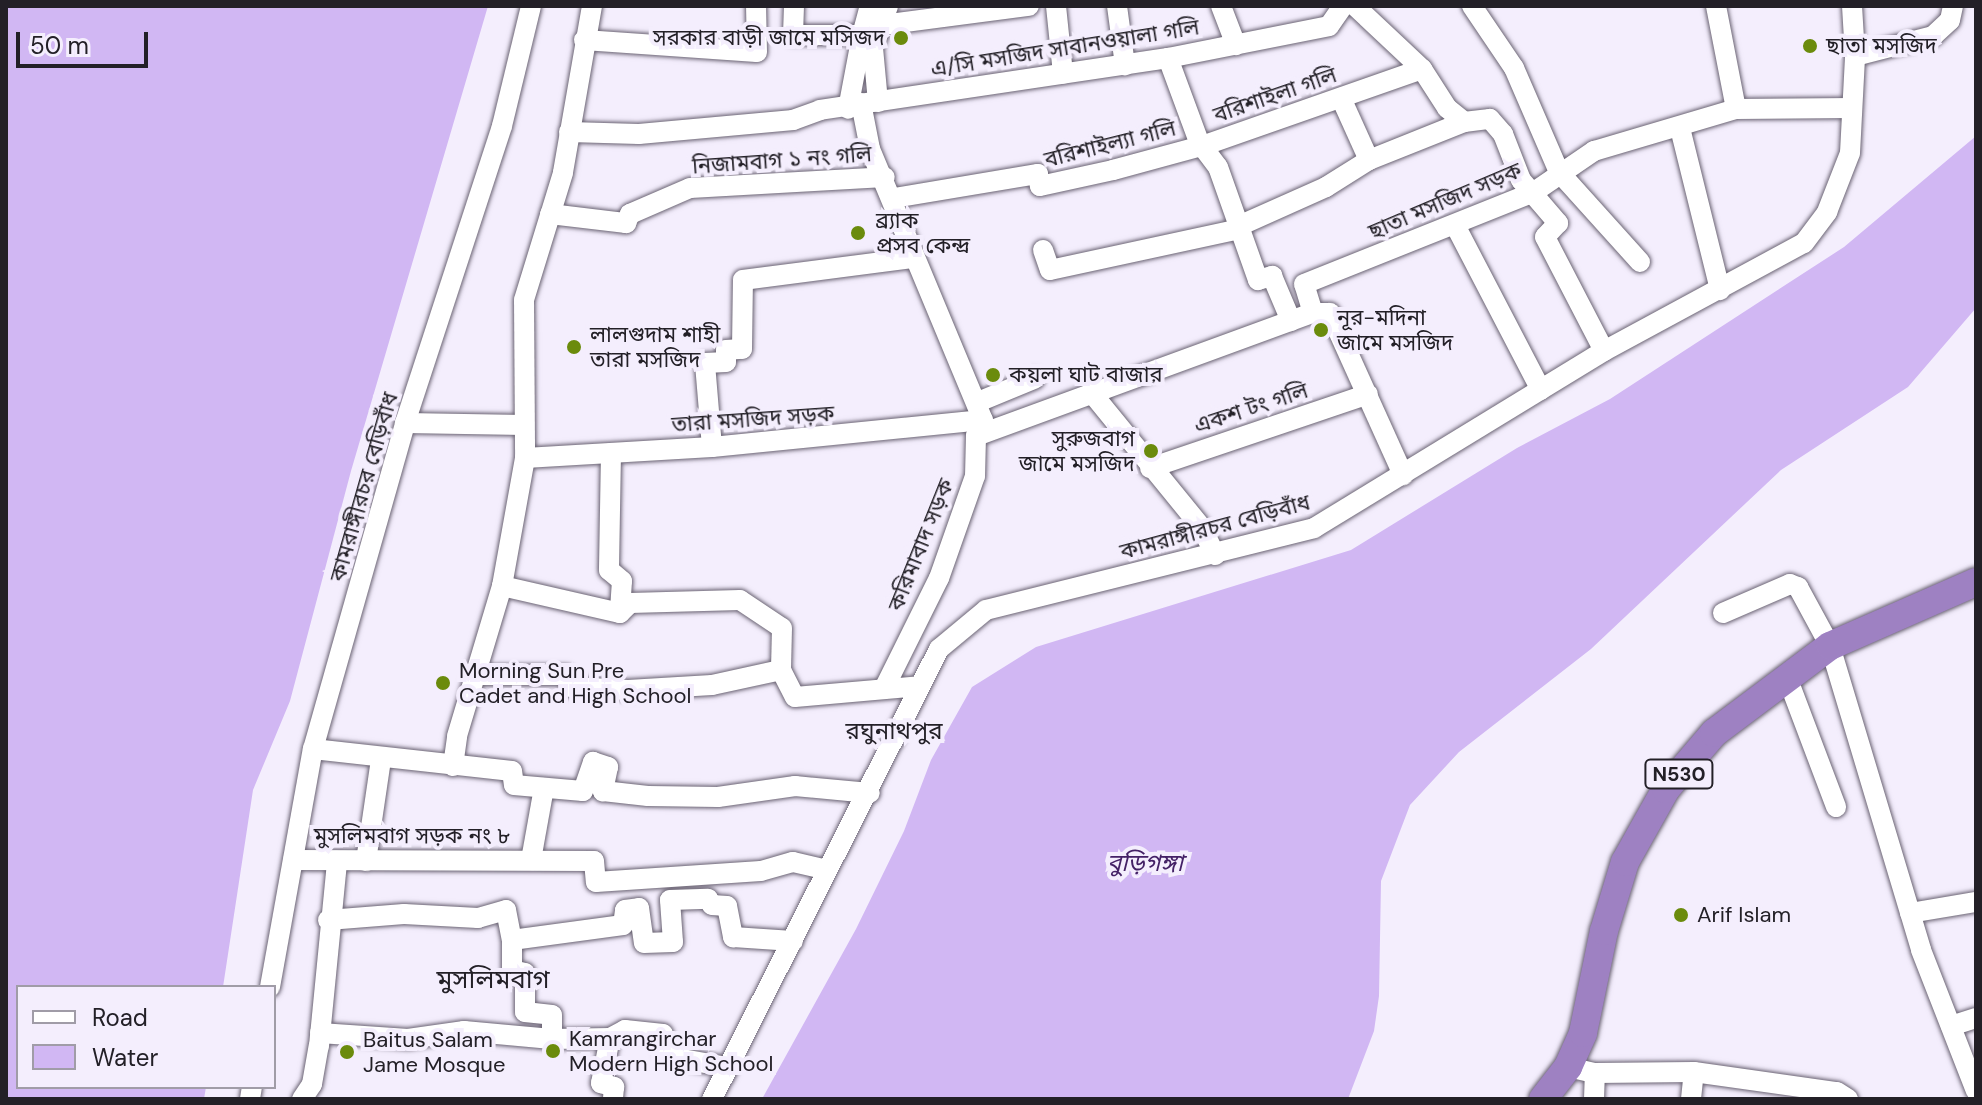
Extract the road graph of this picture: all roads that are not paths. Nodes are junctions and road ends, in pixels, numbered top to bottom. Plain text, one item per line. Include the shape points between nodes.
1 (531, 6) edge
2 (592, 6) edge
3 (756, 6) edge
4 (794, 6) edge
5 (870, 6) edge
6 (1029, 6) edge
7 (1056, 6) edge
8 (1117, 6) edge
9 (1221, 6) edge
10 (1343, 6) edge
11 (1355, 6) edge
12 (1472, 6) edge
13 (1716, 6) edge
14 (1852, 6) edge
15 (1953, 6) edge
16 (885, 16) edge
17 (862, 35) junction
18 (584, 40) junction
19 (1236, 45) junction
20 (1855, 56) junction
21 (1168, 58) junction
22 (1125, 65) junction
23 (1422, 69) junction
24 (1063, 74) junction
25 (1341, 98) junction
26 (862, 105) junction
27 (1852, 108) junction
28 (1736, 109) junction
29 (1464, 122) junction
30 (1680, 128) junction
31 (569, 132) junction
32 (1205, 145) junction
33 (1369, 160) junction
34 (1559, 172) junction
35 (885, 177) junction
36 (1534, 192) junction
37 (894, 198) junction
38 (550, 214) junction
39 (1455, 225) junction
40 (1240, 227) junction
41 (1043, 250) dead end
42 (912, 258) junction
43 (1640, 262) dead end
44 (1720, 290) junction
45 (1313, 313) junction
46 (1291, 321) junction
47 (1604, 351) junction
48 (1034, 379) dead end
49 (1541, 390) junction
50 (1091, 392) junction
51 (1368, 394) junction
52 (979, 419) junction
53 (405, 423) junction
54 (524, 425) junction
55 (712, 447) junction
56 (611, 453) junction
57 (525, 458) junction
58 (1150, 468) junction
59 (1403, 475) junction
60 (1215, 555) junction
61 (1976, 582) edge
62 (502, 586) junction
63 (620, 613) junction
64 (1723, 613) dead end
65 (1830, 646) junction
66 (781, 670) junction
67 (478, 675) junction
68 (1787, 677) junction
69 (920, 686) junction
70 (884, 689) junction
71 (313, 749) junction
72 (381, 759) junction
73 (453, 766) junction
74 (544, 788) junction
75 (870, 793) junction
76 (1836, 807) dead end
77 (293, 860) junction
78 (531, 860) junction
79 (337, 861) junction
80 (366, 861) junction
81 (827, 870) junction
82 (1976, 902) edge
83 (1910, 913) junction
84 (328, 920) junction
85 (512, 940) junction
86 (793, 941) junction
87 (270, 985) edge
88 (1976, 1018) edge
89 (1951, 1026) junction
90 (320, 1033) junction
91 (610, 1038) junction
92 (552, 1039) junction
93 (727, 1067) junction
94 (1581, 1070) junction
95 (1694, 1072) junction
96 (1762, 1091) edge
97 (1976, 1091) edge
98 (1841, 1097) edge
99 (302, 1099) edge
100 (613, 1099) edge
101 (712, 1099) edge
102 (1543, 1099) edge
103 (1594, 1099) edge
104 (1691, 1099) edge

1 - 53 street, কামরাঙ্গীরচর বেড়িবাঁধ via 502,126
2 - 18 street
3 - 18 street via 757,52
4 - 17 street via 793,35
5 - 17 street
6 - 16 street
7 - 24 street
8 - 22 street
9 - 19 street
10 - 19 street, এ/সি মসজিদ সাবানওয়ালা গলি via 1329,26
11 - 23 street
12 - 34 street via 1514,68
13 - 28 street
14 - 20 street
15 - 20 street via 1950,20 1933,36
16 - 26 street, করিমাবাদ সড়ক
17 - 26 street
18 - 31 street
19 - 21 street, এ/সি মসজিদ সাবানওয়ালা গলি
20 - 27 street
21 - 22 street, এ/সি মসজিদ সাবানওয়ালা গলি
21 - 32 street via 1188,116
22 - 24 street, এ/সি মসজিদ সাবানওয়ালা গলি
23 - 25 street, বরিশাইলা গলি
23 - 29 street via 1447,108
24 - 26 street, এ/সি মসজিদ সাবানওয়ালা গলি
25 - 32 street, বরিশাইলা গলি
25 - 33 street
26 - 31 street, এ/সি মসজিদ সাবানওয়ালা গলি via 793,120 639,134
26 - 35 street, করিমাবাদ সড়ক via 870,149
27 - 28 street, ছাতা মসজিদ সড়ক
27 - 44 street, কামরাঙ্গীরচর বেড়িবাঁধ via 1850,153 1827,212 1804,243
28 - 30 street, ছাতা মসজিদ সড়ক
29 - 33 street
29 - 36 street via 1490,119 1503,134 1510,162
30 - 34 street, ছাতা মসজিদ সড়ক via 1594,151
30 - 44 street
31 - 38 street
32 - 37 street, বরিশাইল্যা গলি via 1040,186 1038,174
32 - 40 street, বরিশাইলা গলি
33 - 40 street via 1326,187
34 - 36 street, ছাতা মসজিদ সড়ক
34 - 43 street
35 - 37 street, করিমাবাদ সড়ক
35 - 38 street, নিজামবাগ ১ নং গলি via 690,188 630,214 626,223
36 - 39 street, ছাতা মসজিদ সড়ক
36 - 47 street via 1558,223 1545,237
37 - 42 street, করিমাবাদ সড়ক
38 - 54 street via 524,300
39 - 45 street, ছাতা মসজিদ সড়ক via 1304,284
39 - 49 street
40 - 41 street via 1050,270
40 - 46 street, বরিশাইলা গলি via 1258,280 1272,276
42 - 52 street, করিমাবাদ সড়ক
42 - 55 street via 743,280 742,349 726,350 726,362 705,363
44 - 47 street, কামরাঙ্গীরচর বেড়িবাঁধ
45 - 46 street
45 - 51 street via 1330,313
46 - 50 street
47 - 49 street, কামরাঙ্গীরচর বেড়িবাঁধ
48 - 52 street
49 - 59 street, কামরাঙ্গীরচর বেড়িবাঁধ
50 - 52 street
50 - 58 street
51 - 58 street, একশ টং গলি
51 - 59 street
52 - 55 street, তারা মসজিদ সড়ক
52 - 70 street, করিমাবাদ সড়ক via 975,476 949,550
53 - 54 street
53 - 71 street, কামরাঙ্গীরচর বেড়িবাঁধ
54 - 57 street
55 - 56 street, তারা মসজিদ সড়ক
56 - 57 street, তারা মসজিদ সড়ক
56 - 63 street via 609,570 622,581
57 - 62 street
58 - 60 street via 1202,528
59 - 60 street, কামরাঙ্গীরচর বেড়িবাঁধ via 1314,528
60 - 69 street, কামরাঙ্গীরচর বেড়িবাঁধ via 986,610 939,649
61 - 65 highway, N530
62 - 63 street
62 - 67 street
63 - 66 street via 630,603 740,600 782,628
64 - 65 street via 1790,584 1798,587
65 - 68 highway, N530
65 - 83 street
66 - 67 street via 712,685 628,690 571,687 566,675
66 - 70 street via 795,697
67 - 73 street via 457,736
68 - 76 street
68 - 94 highway, N530 via 1714,733 1666,789 1644,825 1625,862 1604,931
69 - 70 street
69 - 75 street, কামরাঙ্গীরচর বেড়িবাঁধ
71 - 72 street
71 - 77 street, কামরাঙ্গীরচর বেড়িবাঁধ
72 - 73 street
72 - 80 street
73 - 74 street via 512,771 514,785
74 - 75 street via 584,790 593,762 608,767 605,792 718,797 828,786
74 - 78 street, মুসলিমবাগ সড়ক নং ৮
75 - 81 street, কামরাঙ্গীরচর বেড়িবাঁধ
77 - 79 street, মুসলিমবাগ সড়ক নং ৮
77 - 87 street, কামরাঙ্গীরচর বেড়িবাঁধ
78 - 80 street, মুসলিমবাগ সড়ক নং ৮
78 - 81 street, মুসলিমবাগ সড়ক নং ৮ via 597,862 596,882 761,871 793,862
79 - 80 street, মুসলিমবাগ সড়ক নং ৮
79 - 84 street
81 - 86 street, কামরাঙ্গীরচর বেড়িবাঁধ
82 - 83 street
83 - 89 street
84 - 85 street via 404,914 478,918 506,910
84 - 90 street
85 - 86 street via 623,925 625,910 639,908 644,943 673,942 670,900 708,899 712,905 727,906 733,937
85 - 92 street via 512,970 525,973 525,1012 551,1014
86 - 93 street, কামরাঙ্গীরচর বেড়িবাঁধ
88 - 89 street
89 - 97 street
90 - 92 street via 408,1039 464,1031
90 - 99 street via 312,1084
91 - 92 street
91 - 93 street via 625,1030 663,1034 666,1056
91 - 100 street via 601,1083 614,1087
93 - 101 street, কামরাঙ্গীরচর বেড়িবাঁধ
94 - 95 street
94 - 102 highway, N530
94 - 103 street
95 - 96 street
95 - 104 street
96 - 98 street

